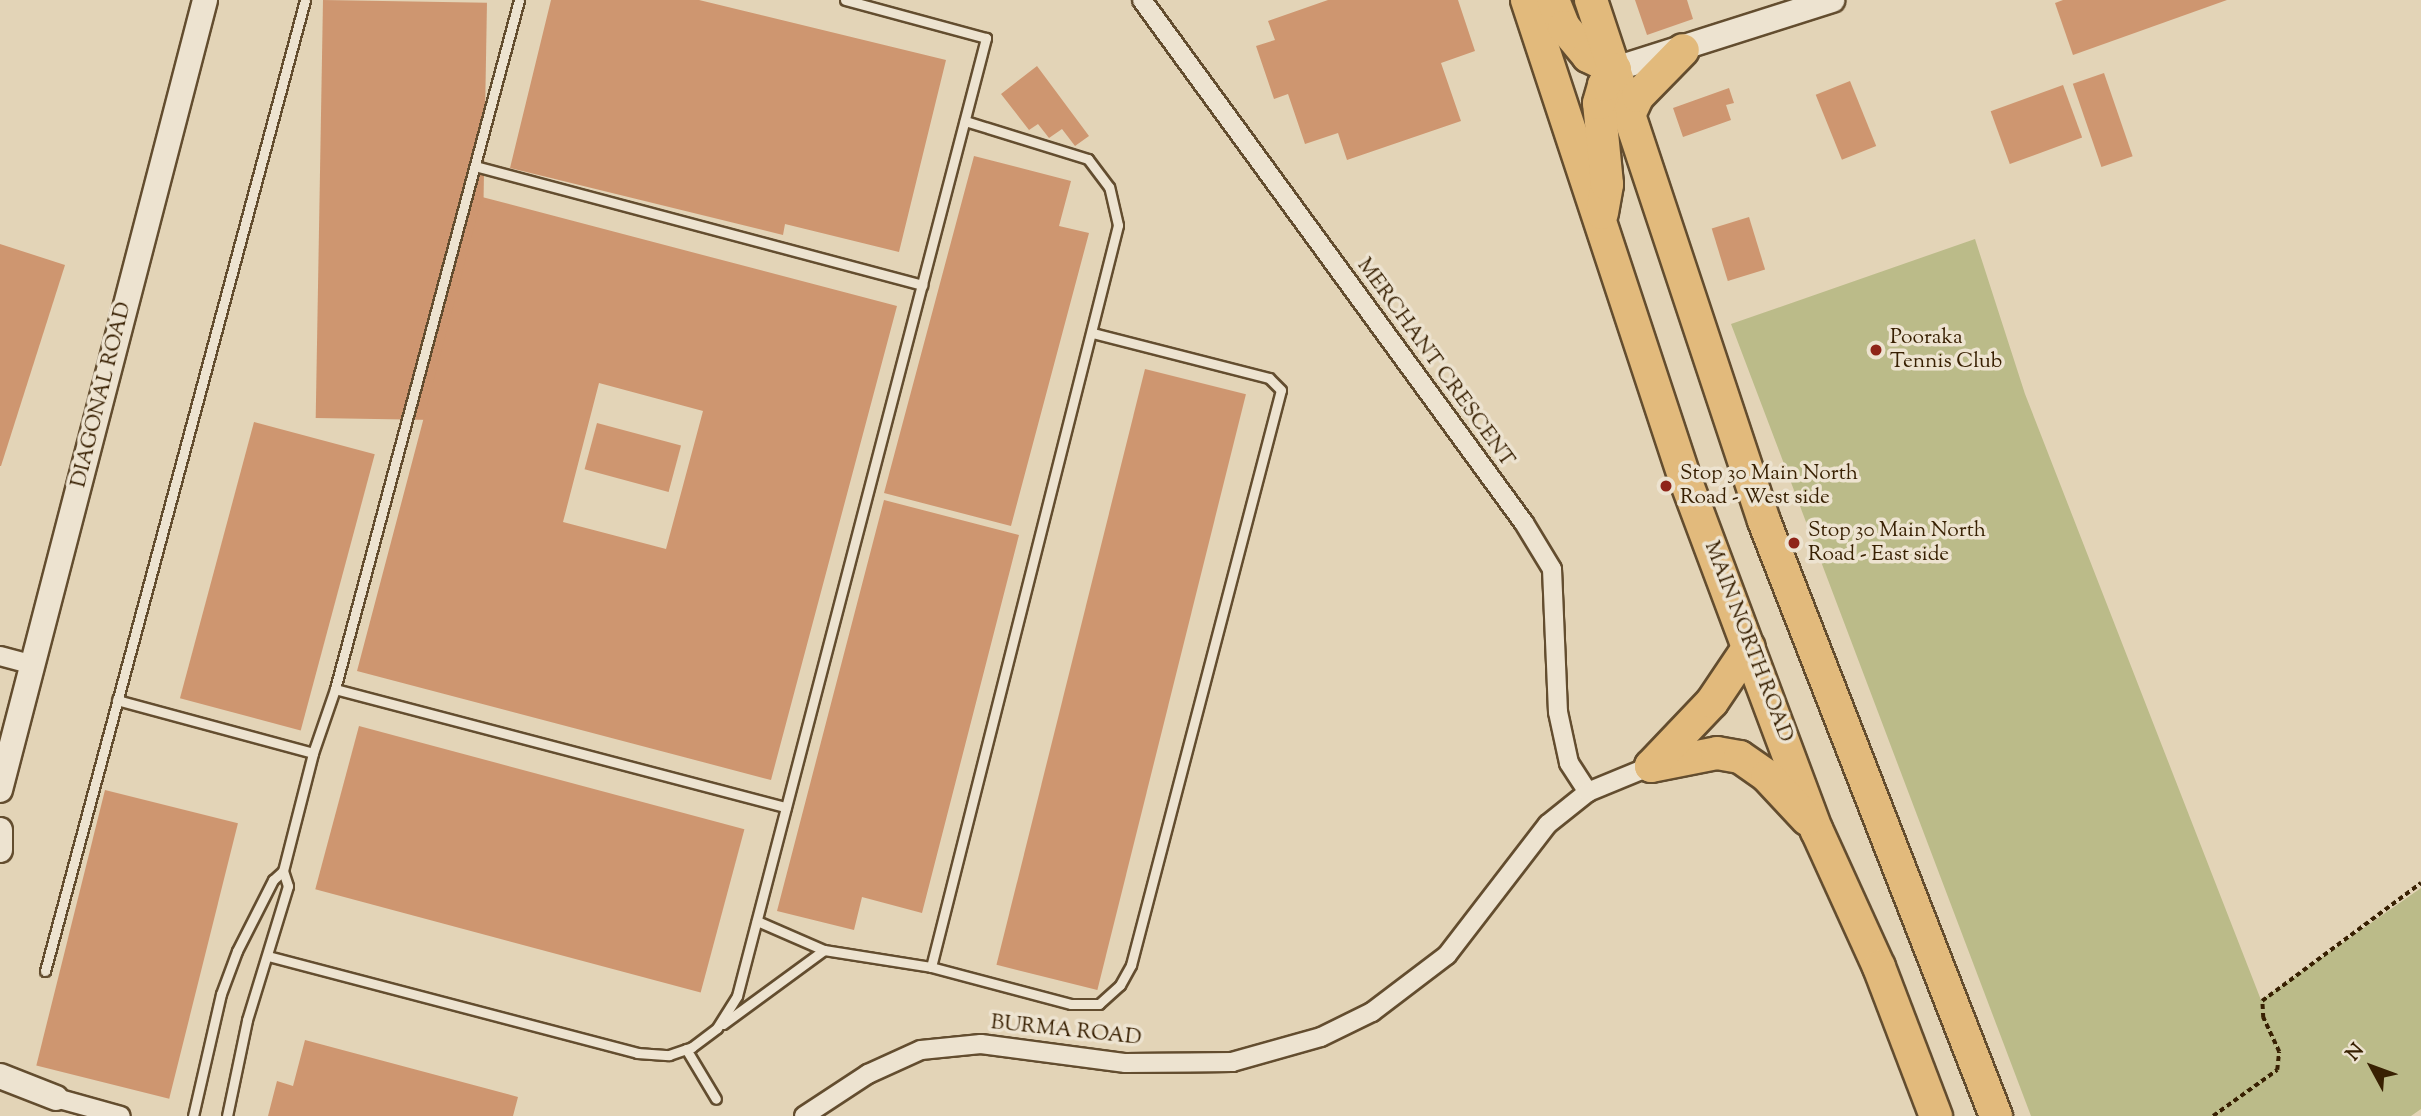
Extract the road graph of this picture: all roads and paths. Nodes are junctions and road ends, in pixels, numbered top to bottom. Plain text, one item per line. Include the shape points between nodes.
1 (205, 0) edge
2 (304, 0) edge
3 (519, 0) edge
4 (845, 0) edge
5 (1142, 0) edge
6 (1527, 0) edge
7 (1553, 0) edge
8 (1591, 0) edge
9 (1832, 0) edge
10 (1683, 50) junction
11 (1615, 69) junction
12 (1629, 115) junction
13 (965, 121) junction
14 (475, 166) junction
15 (1599, 224) junction
16 (922, 285) junction
17 (1092, 333) junction
18 (1749, 647) junction
19 (0, 656) edge
20 (33, 665) junction
21 (335, 689) junction
22 (117, 700) junction
23 (313, 753) junction
24 (1651, 766) junction
25 (0, 790) edge
26 (1588, 792) junction
27 (786, 807) junction
28 (0, 830) edge
29 (1817, 831) junction
30 (0, 850) edge
31 (283, 871) junction
32 (2421, 883) edge
33 (757, 920) junction
34 (824, 950) junction
35 (268, 956) junction
36 (931, 967) junction
37 (45, 971) dead end
38 (717, 1028) junction
39 (685, 1049) junction
40 (0, 1076) edge
41 (0, 1095) edge
42 (56, 1098) junction
43 (716, 1099) dead end
44 (121, 1116) edge
45 (193, 1116) edge
46 (227, 1116) edge
47 (804, 1116) edge
48 (1936, 1116) edge
49 (1996, 1116) edge
50 (2213, 1116) edge

1 - 20 street, DIAGONAL ROAD
2 - 22 lane
3 - 14 lane
4 - 13 lane via 986,38
5 - 26 street, MERCHANT CRESCENT via 1516,512 1552,569 1558,712 1569,762
6 - 15 highway, MAIN NORTH ROAD
7 - 11 highway via 1576,43 1597,64
8 - 11 highway
9 - 10 street
10 - 11 street
10 - 12 highway via 1639,96
11 - 12 highway
11 - 15 highway via 1599,103 1607,184
12 - 49 highway via 1764,521
13 - 16 lane
13 - 17 lane via 1088,159 1109,187 1118,225
14 - 16 lane
14 - 21 lane
15 - 18 highway, MAIN NORTH ROAD via 1684,477
16 - 27 lane
17 - 36 lane
17 - 36 lane via 1269,378 1281,390 1131,965 1121,985 1099,1004 1071,1004
18 - 24 highway via 1712,702
18 - 29 highway, MAIN NORTH ROAD
19 - 20 street
20 - 25 street, DIAGONAL ROAD
21 - 23 lane
21 - 27 lane
22 - 23 lane
22 - 37 lane
23 - 31 lane
24 - 26 street, BURMA ROAD
24 - 29 highway via 1717,752 1740,757 1767,776
26 - 47 street, BURMA ROAD via 1548,824 1447,955 1371,1012 1321,1037 1232,1062 1126,1063 981,1044 921,1050 868,1074
27 - 33 lane
28 - 30 street
29 - 48 highway, MAIN NORTH ROAD via 1879,967
31 - 35 lane via 288,886
31 - 45 lane via 273,880 249,927 221,994
32 - 50 path via 2262,1000 2263,1018 2279,1052 2277,1070
33 - 34 lane
33 - 38 lane via 737,996
34 - 36 lane
34 - 38 lane
35 - 39 lane via 636,1054 669,1055
35 - 46 lane via 247,1020
38 - 39 lane
39 - 43 lane
40 - 42 street
41 - 42 street
42 - 44 street

